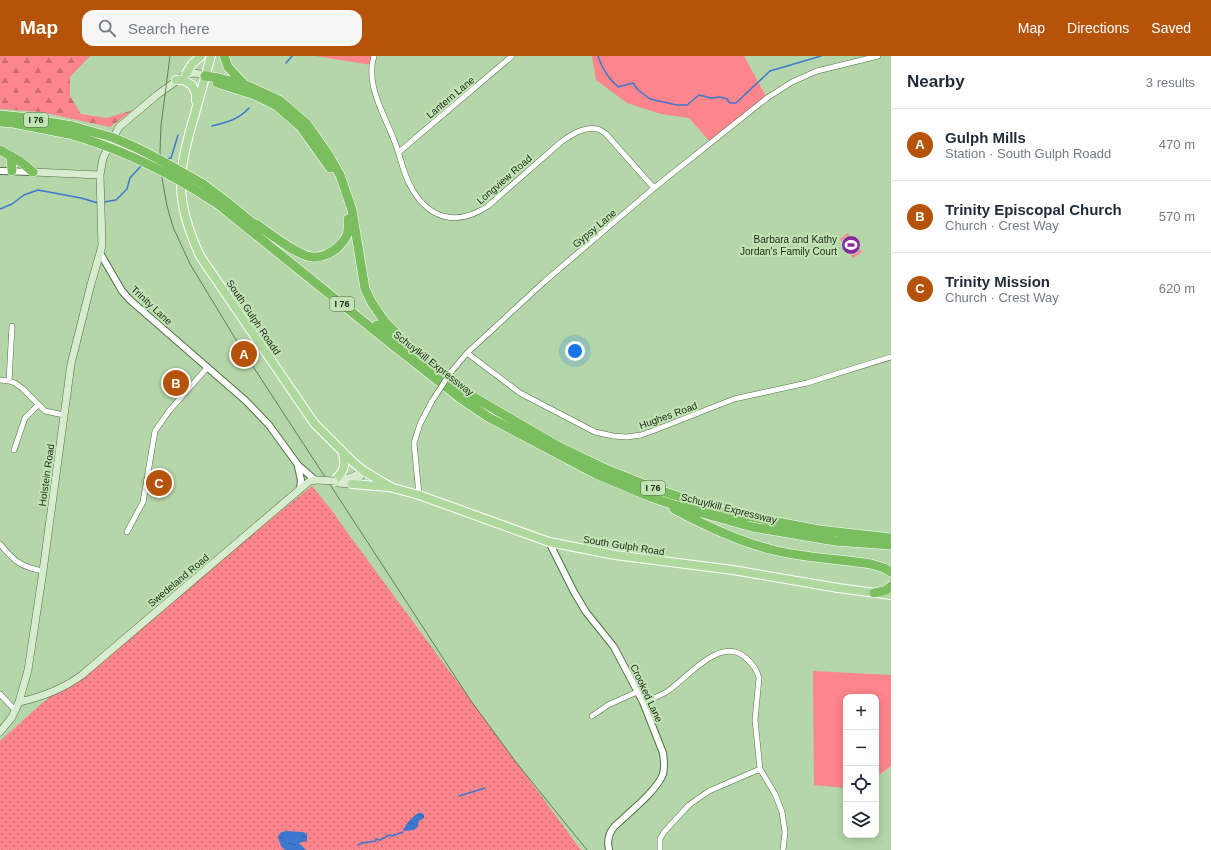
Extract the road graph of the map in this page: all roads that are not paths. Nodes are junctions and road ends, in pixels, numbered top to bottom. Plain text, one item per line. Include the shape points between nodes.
1 (201, 56) edge
2 (211, 56) edge
3 (224, 56) edge
4 (374, 56) edge
5 (512, 56) edge
6 (878, 56) edge
7 (186, 74) junction
8 (205, 76) junction
9 (176, 80) junction
10 (246, 85) junction
11 (196, 107) junction
12 (0, 115) edge
13 (0, 122) edge
14 (70, 130) junction
15 (0, 150) edge
16 (399, 152) junction
17 (11, 156) junction
18 (0, 171) edge
19 (12, 171) junction
20 (33, 172) junction
21 (100, 175) junction
22 (200, 187) junction
23 (654, 188) junction
24 (240, 213) junction
25 (100, 253) junction
26 (12, 326) dead end
27 (467, 352) junction
28 (891, 357) edge
29 (207, 368) junction
30 (439, 373) junction
31 (0, 380) edge
32 (9, 381) junction
33 (38, 405) junction
34 (64, 415) junction
35 (14, 450) dead end
36 (343, 453) junction
37 (298, 465) junction
38 (364, 471) junction
39 (316, 480) junction
40 (335, 482) junction
41 (352, 484) junction
42 (393, 488) junction
43 (300, 489) junction
44 (419, 495) junction
45 (651, 497) junction
46 (127, 532) dead end
47 (891, 538) edge
48 (549, 542) junction
49 (0, 544) edge
50 (891, 545) edge
51 (43, 571) junction
52 (891, 572) edge
53 (891, 586) edge
54 (874, 593) junction
55 (891, 595) edge
56 (637, 692) junction
57 (0, 694) edge
58 (19, 702) junction
59 (642, 702) junction
60 (15, 710) junction
61 (592, 716) dead end
62 (0, 732) edge
63 (760, 769) junction
64 (609, 850) edge
65 (660, 850) edge
66 (783, 850) edge

1 - 7 main road
2 - 8 main road
3 - 10 highway via 232,72
4 - 16 street, Longview Road via 371,65 372,79
5 - 16 street, Lantern Lane
6 - 23 street, Gypsy Lane via 817,71 792,82 767,98
7 - 8 main road via 196,73
7 - 9 main road
8 - 10 highway
8 - 11 main road
8 - 24 highway via 277,106 300,126 336,176 347,213 349,230 345,240 335,250 323,256 305,256
9 - 11 main road via 183,80 192,85 196,94
9 - 21 main road via 119,127 103,158
10 - 30 highway via 280,100 307,124 328,154 340,176 352,210 365,289 372,303 405,343
11 - 36 main road, South Gulph Roadd via 185,148 181,186 192,238 200,256 314,423
12 - 14 highway, Schuylkill Expressway / I 76 via 20,117
13 - 14 highway, Schuylkill Expressway / I 76
14 - 22 highway, Schuylkill Expressway / I 76, bridge
15 - 17 highway
16 - 23 street, Longview Road via 416,197 427,208 451,218 461,218 488,206 561,142 584,130 597,129 606,134
17 - 19 highway
17 - 20 highway
18 - 19 street
19 - 20 street
20 - 21 main road
21 - 25 main road
22 - 24 highway, Schuylkill Expressway / I 76
22 - 45 highway, Schuylkill Expressway / I 76 via 460,398 488,417 548,450
23 - 27 street, Gypsy Lane
24 - 30 highway, Schuylkill Expressway / I 76
25 - 29 street, Trinity Lane via 122,291
25 - 34 main road, Holstein Road via 71,364
26 - 32 street
27 - 28 street, Hughes Road via 520,393 594,432 627,437 641,435 734,399 807,383
27 - 44 street, Gypsy Lane, bridge via 432,401 420,424 414,443
29 - 37 street, Trinity Lane via 246,401 269,425
29 - 46 street via 155,431 143,502
30 - 47 highway, Schuylkill Expressway / I 76 via 472,396 556,444 608,470 656,489 725,512 790,525
31 - 32 street
32 - 33 street via 22,388
33 - 34 street via 45,411
33 - 35 street via 25,418
34 - 51 main road, Holstein Road
36 - 38 main road, South Gulph Roadd
36 - 40 main road via 345,467
37 - 39 street, Trinity Lane
37 - 43 street
38 - 40 main road via 352,478
38 - 41 main road via 360,479
38 - 42 main road, South Gulph Road
39 - 40 main road, bridge
39 - 43 main road, Swedeland Road via 310,481
40 - 41 main road
41 - 42 main road
42 - 44 main road, South Gulph Road
43 - 58 main road, Swedeland Road via 82,675 40,697
44 - 48 main road, South Gulph Road
45 - 50 highway, Schuylkill Expressway / I 76 via 723,519 783,533 835,541
45 - 52 highway via 691,518 762,547 871,564
48 - 54 main road, South Gulph Road via 615,555 733,570
48 - 56 street, Crooked Lane via 574,592 586,612 614,647
49 - 51 street via 22,565
51 - 58 main road, Holstein Road via 28,670
53 - 54 highway
54 - 55 main road, South Gulph Road
56 - 59 street, Crooked Lane
56 - 61 street via 608,705
57 - 60 street
58 - 60 main road
59 - 63 street via 662,694 713,655 723,651 743,655 755,668 759,678 755,720
59 - 64 street, Crooked Lane via 663,753 663,774 655,787 614,826 608,838
60 - 62 main road
63 - 65 street via 710,791 689,805 660,838
63 - 66 street via 782,812 785,832

